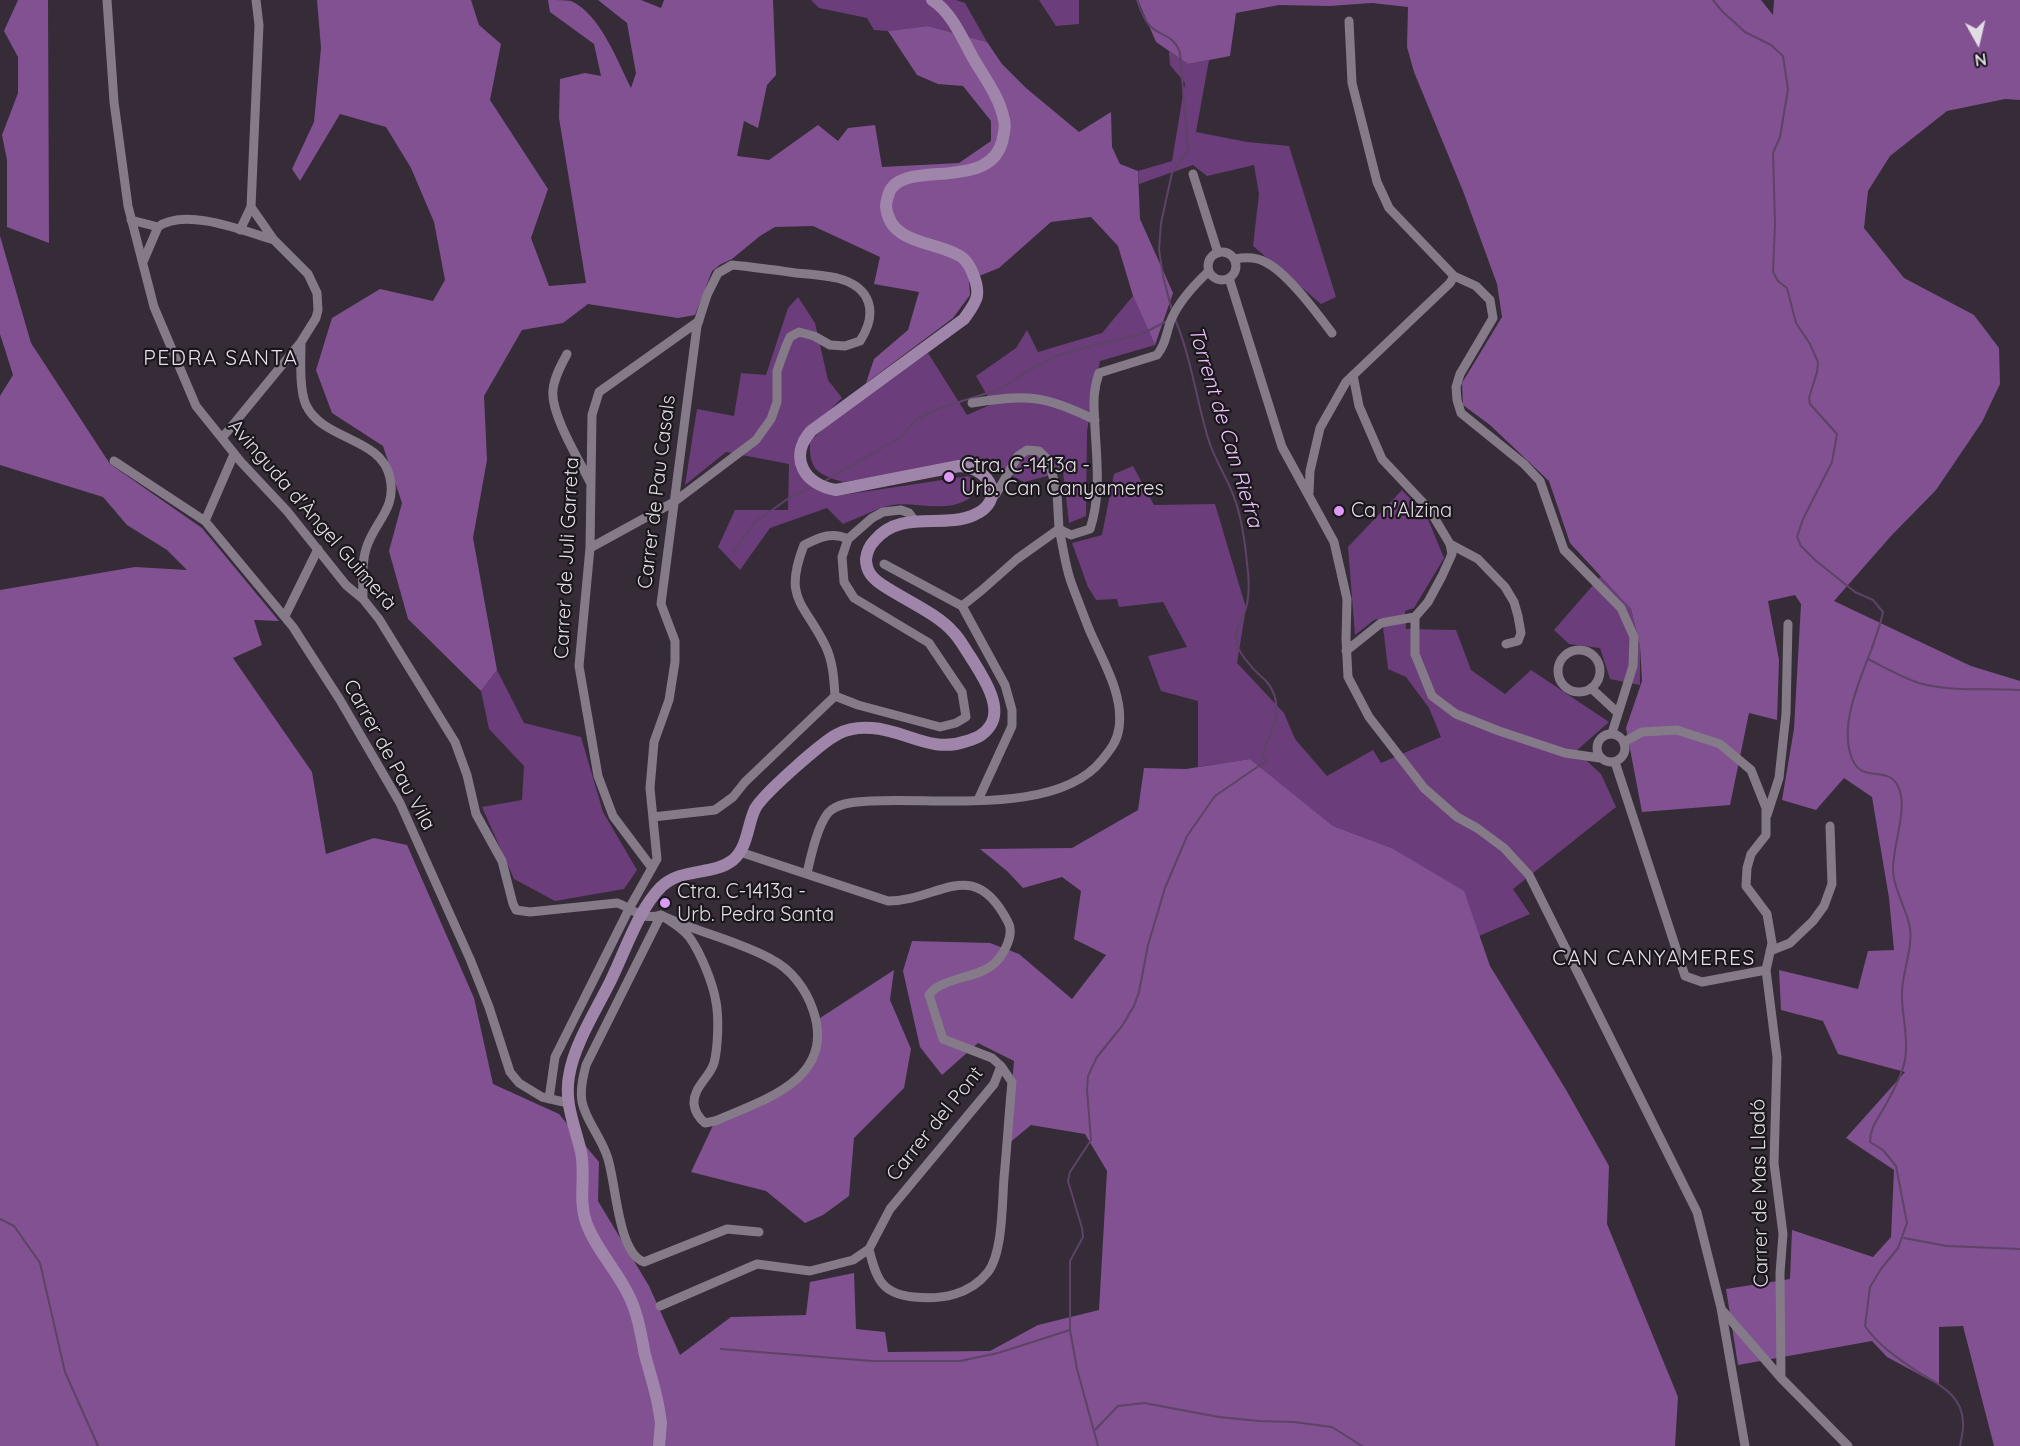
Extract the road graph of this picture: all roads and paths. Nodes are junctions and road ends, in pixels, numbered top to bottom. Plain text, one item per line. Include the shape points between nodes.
1 (107, 0) edge
2 (256, 0) edge
3 (932, 0) edge
4 (1349, 21) dead end
5 (1192, 174) dead end
6 (251, 207) junction
7 (131, 219) junction
8 (158, 227) junction
9 (240, 230) junction
10 (274, 240) junction
11 (1218, 253) junction
12 (1235, 259) junction
13 (143, 262) junction
14 (1209, 271) junction
15 (1454, 276) junction
16 (1229, 278) junction
17 (699, 321) junction
18 (1332, 333) dead end
19 (301, 342) junction
20 (567, 354) dead end
21 (1353, 375) junction
22 (972, 403) dead end
23 (1095, 420) junction
24 (222, 438) junction
25 (234, 454) junction
26 (114, 460) dead end
27 (1007, 476) junction
28 (987, 478) junction
29 (591, 484) junction
30 (1309, 495) junction
31 (991, 498) junction
32 (674, 502) junction
33 (205, 520) junction
34 (915, 521) junction
35 (1059, 529) junction
36 (848, 539) junction
37 (1450, 544) junction
38 (590, 548) junction
39 (318, 549) junction
40 (884, 564) dead end
41 (363, 599) junction
42 (962, 606) junction
43 (285, 616) junction
44 (1415, 617) junction
45 (1788, 624) dead end
46 (1506, 644) dead end
47 (1346, 651) junction
48 (1591, 688) junction
49 (835, 696) junction
50 (1618, 713) junction
51 (1612, 734) junction
52 (1624, 742) junction
53 (1600, 758) junction
54 (1615, 762) junction
55 (978, 800) junction
56 (653, 817) junction
57 (1766, 820) junction
58 (1830, 826) dead end
59 (740, 852) junction
60 (652, 867) junction
61 (807, 873) junction
62 (639, 890) junction
63 (654, 896) junction
64 (630, 907) junction
65 (661, 915) junction
66 (642, 916) junction
67 (1770, 951) junction
68 (1766, 969) junction
69 (1001, 1066) junction
70 (549, 1099) junction
71 (568, 1103) junction
72 (759, 1232) dead end
73 (869, 1249) junction
74 (660, 1306) dead end
75 (1721, 1308) junction
76 (1781, 1378) junction
77 (659, 1446) edge
78 (1745, 1446) edge
79 (1848, 1446) edge

1 - 7 street, Avinguda d'Àngel Guimerà via 114,102
2 - 6 street via 260,25
3 - 28 main road via 949,17 999,103 1005,123 1001,148 987,162 966,172 904,179 891,188 885,203 889,219 900,233 958,254 970,266 978,298 964,319 811,431 800,458 807,476 825,488 959,466 970,466
4 - 15 street via 1352,83 1377,182 1389,208
5 - 11 street
6 - 9 street
6 - 10 street
7 - 8 street
7 - 13 street, Avinguda d'Àngel Guimerà
8 - 9 street via 186,219
8 - 13 street
9 - 10 street
10 - 19 street via 300,265 317,293 316,318
11 - 12 street via 1228,253
11 - 14 street via 1210,260
12 - 16 street via 1236,270
12 - 18 street via 1254,258 1277,269
13 - 24 street, Avinguda d'Àngel Guimerà via 154,307 187,386 196,406
14 - 16 street via 1215,278
14 - 23 street via 1191,289 1172,319 1164,347 1157,355 1099,373 1093,390
15 - 21 street
15 - 50 street via 1476,286 1490,300 1493,318 1460,374 1456,387 1461,413 1540,481 1564,550 1621,608 1634,637 1633,666
16 - 30 street via 1282,447
17 - 29 street, Carrer de Juli Garreta via 599,392 592,415
17 - 32 street, Carrer de Pau Casals
17 - 32 street, Carrer de Pau Casals via 718,273 732,264 838,278 867,296 872,311 860,341 845,346 830,345 799,332 790,337 777,370 777,402 771,419 756,440
19 - 24 street
19 - 41 street via 303,395 314,417 372,452 390,476 389,505 365,551
20 - 29 street via 553,391 556,410
21 - 30 street via 1320,428
21 - 37 street via 1359,406 1382,459 1429,509
22 - 23 street via 1026,396 1054,402
23 - 35 street via 1096,509 1090,530 1071,534
24 - 25 street, Avinguda d'Àngel Guimerà
25 - 33 street
25 - 39 street, Avinguda d'Àngel Guimerà
26 - 33 street, Carrer de Pau Vila
27 - 28 street
27 - 31 street
27 - 35 street via 1018,456 1027,450 1039,451 1049,461 1057,492
28 - 31 main road
29 - 38 street, Carrer de Juli Garreta
30 - 47 street via 1334,542 1347,599
31 - 34 main road via 979,513 969,517
32 - 38 street, Carrer de Pau Casals
32 - 56 street, Carrer de Pau Casals via 661,604 675,641 675,662 669,700 654,742 650,788
33 - 43 street, Carrer de Pau Vila
34 - 36 street via 901,510 883,512
34 - 59 main road via 895,526 876,538 867,552 868,572 954,632 994,702 993,724 980,737 959,744 931,745 876,728 854,727 833,736 763,796
35 - 42 street
35 - 55 street via 1070,579 1119,706 1115,745 1092,772 1074,783 1007,800
36 - 49 street via 827,535 804,545 796,567 795,593 825,646 834,672
36 - 49 street via 842,557 844,582 854,598 929,643 962,692 966,717 940,728
37 - 44 street via 1452,554 1442,576
37 - 46 street via 1478,559 1514,602 1521,633 1518,640
38 - 60 street, Carrer de Juli Garreta via 579,666 598,776 613,816
39 - 41 street, Avinguda d'Àngel Guimerà via 346,585
39 - 43 street
40 - 42 street
41 - 64 street, Avinguda d'Àngel Guimerà via 455,742 476,814 502,861 516,910 617,903
42 - 55 street via 1005,685 1012,710 1012,726
43 - 70 street, Carrer de Pau Vila via 400,803 470,959 510,1072 519,1083
44 - 47 street via 1381,623
44 - 53 street via 1415,654 1432,696 1456,714 1564,753
45 - 57 street via 1786,714 1779,778
47 - 75 street via 1348,677 1370,717 1424,788 1457,817 1504,848 1529,875 1697,1212
48 - 48 street via 1600,674 1597,659 1578,649 1564,655 1557,672 1562,684 1574,692
48 - 50 street
49 - 56 street via 715,810
50 - 51 street
51 - 52 street
51 - 53 street via 1599,740 1596,748
52 - 54 street via 1623,756
52 - 57 street via 1642,732 1677,730 1720,744 1751,770 1766,808
53 - 54 street
54 - 68 street via 1685,976 1702,982
55 - 61 street via 848,803 829,813 815,839
56 - 60 street, Carrer de Pau Casals via 657,859
57 - 67 street, Carrer de Mas Lladó via 1766,835 1751,854 1746,886 1767,914
58 - 67 street via 1832,884 1824,906 1790,943
59 - 61 street, Carrer del Pont
59 - 63 main road via 729,863 679,876
60 - 62 street, Carrer de Pau Casals
61 - 69 street, Carrer del Pont via 888,901 904,901 947,886 974,886 996,900 1010,925 1007,946 994,964 934,988 929,995 943,1039 992,1058
62 - 63 street
62 - 64 street, Carrer de Pau Casals
63 - 65 street
63 - 66 main road
64 - 66 street
64 - 70 street, Carrer de Pau Casals via 555,1057
65 - 65 street via 689,937 704,965 716,1003 714,1065 700,1082 694,1102 698,1118 705,1123 715,1121 781,1093 814,1058 818,1041 810,1001 797,980 772,959
65 - 66 street
65 - 72 street via 586,1065 581,1089 583,1106 607,1154 626,1243 637,1260 644,1262 727,1229
66 - 71 main road via 574,1058 568,1078
67 - 68 street, Carrer de Mas Lladó
68 - 76 street, Carrer de Mas Lladó via 1777,1057 1774,1164 1783,1234
69 - 73 street, Carrer del Pont via 994,1084 890,1209
69 - 73 street via 1012,1082 999,1241 990,1269 979,1282 956,1295 930,1299 902,1296 886,1288 875,1274
70 - 71 street, Carrer de Pau Vila
71 - 77 main road via 582,1161 582,1208 590,1231 632,1303 659,1410
73 - 74 street via 853,1260 810,1271 757,1264
75 - 76 street
75 - 78 street
76 - 79 street

